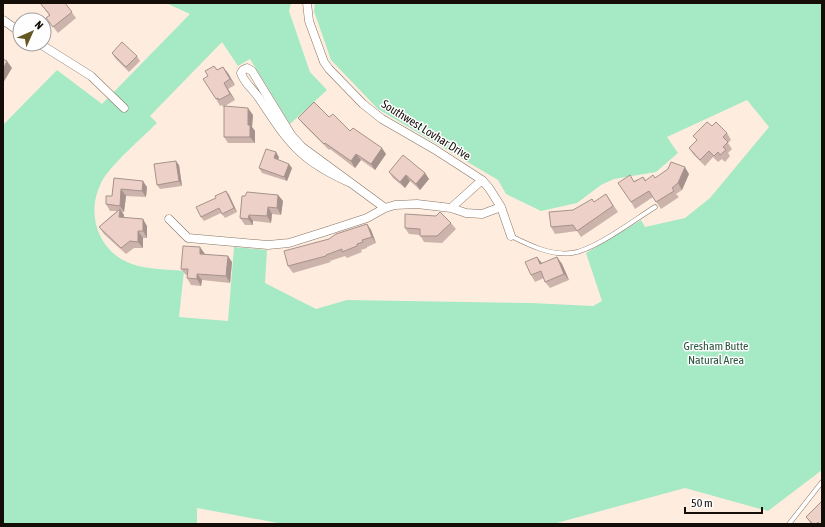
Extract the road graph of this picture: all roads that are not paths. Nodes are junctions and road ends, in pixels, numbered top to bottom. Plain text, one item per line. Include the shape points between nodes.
1 (307, 3) edge
2 (3, 20) edge
3 (12, 26) edge
4 (52, 52) edge
5 (124, 108) dead end
6 (482, 180) junction
7 (351, 183) junction
8 (501, 207) junction
9 (655, 207) edge
10 (386, 208) junction
11 (451, 208) junction
12 (168, 219) dead end
13 (511, 236) joint
14 (822, 482) edge
15 (788, 524) edge

1 - 6 street, Southwest Lovhar Drive via 309,21 324,62 363,104 382,119
2 - 3 street
4 - 5 street via 91,76
6 - 8 street, Southwest Lovhar Drive
6 - 11 street
7 - 7 street via 302,147 292,136 252,71 247,68 242,70 243,78 295,148 319,167
7 - 10 street
8 - 11 street via 482,214 466,213
8 - 13 street, Southwest Lovhar Drive
9 - 13 lane via 598,242 572,253 543,250
10 - 11 street via 405,204
10 - 12 street via 367,218 289,243 268,245 188,238
14 - 15 lane

